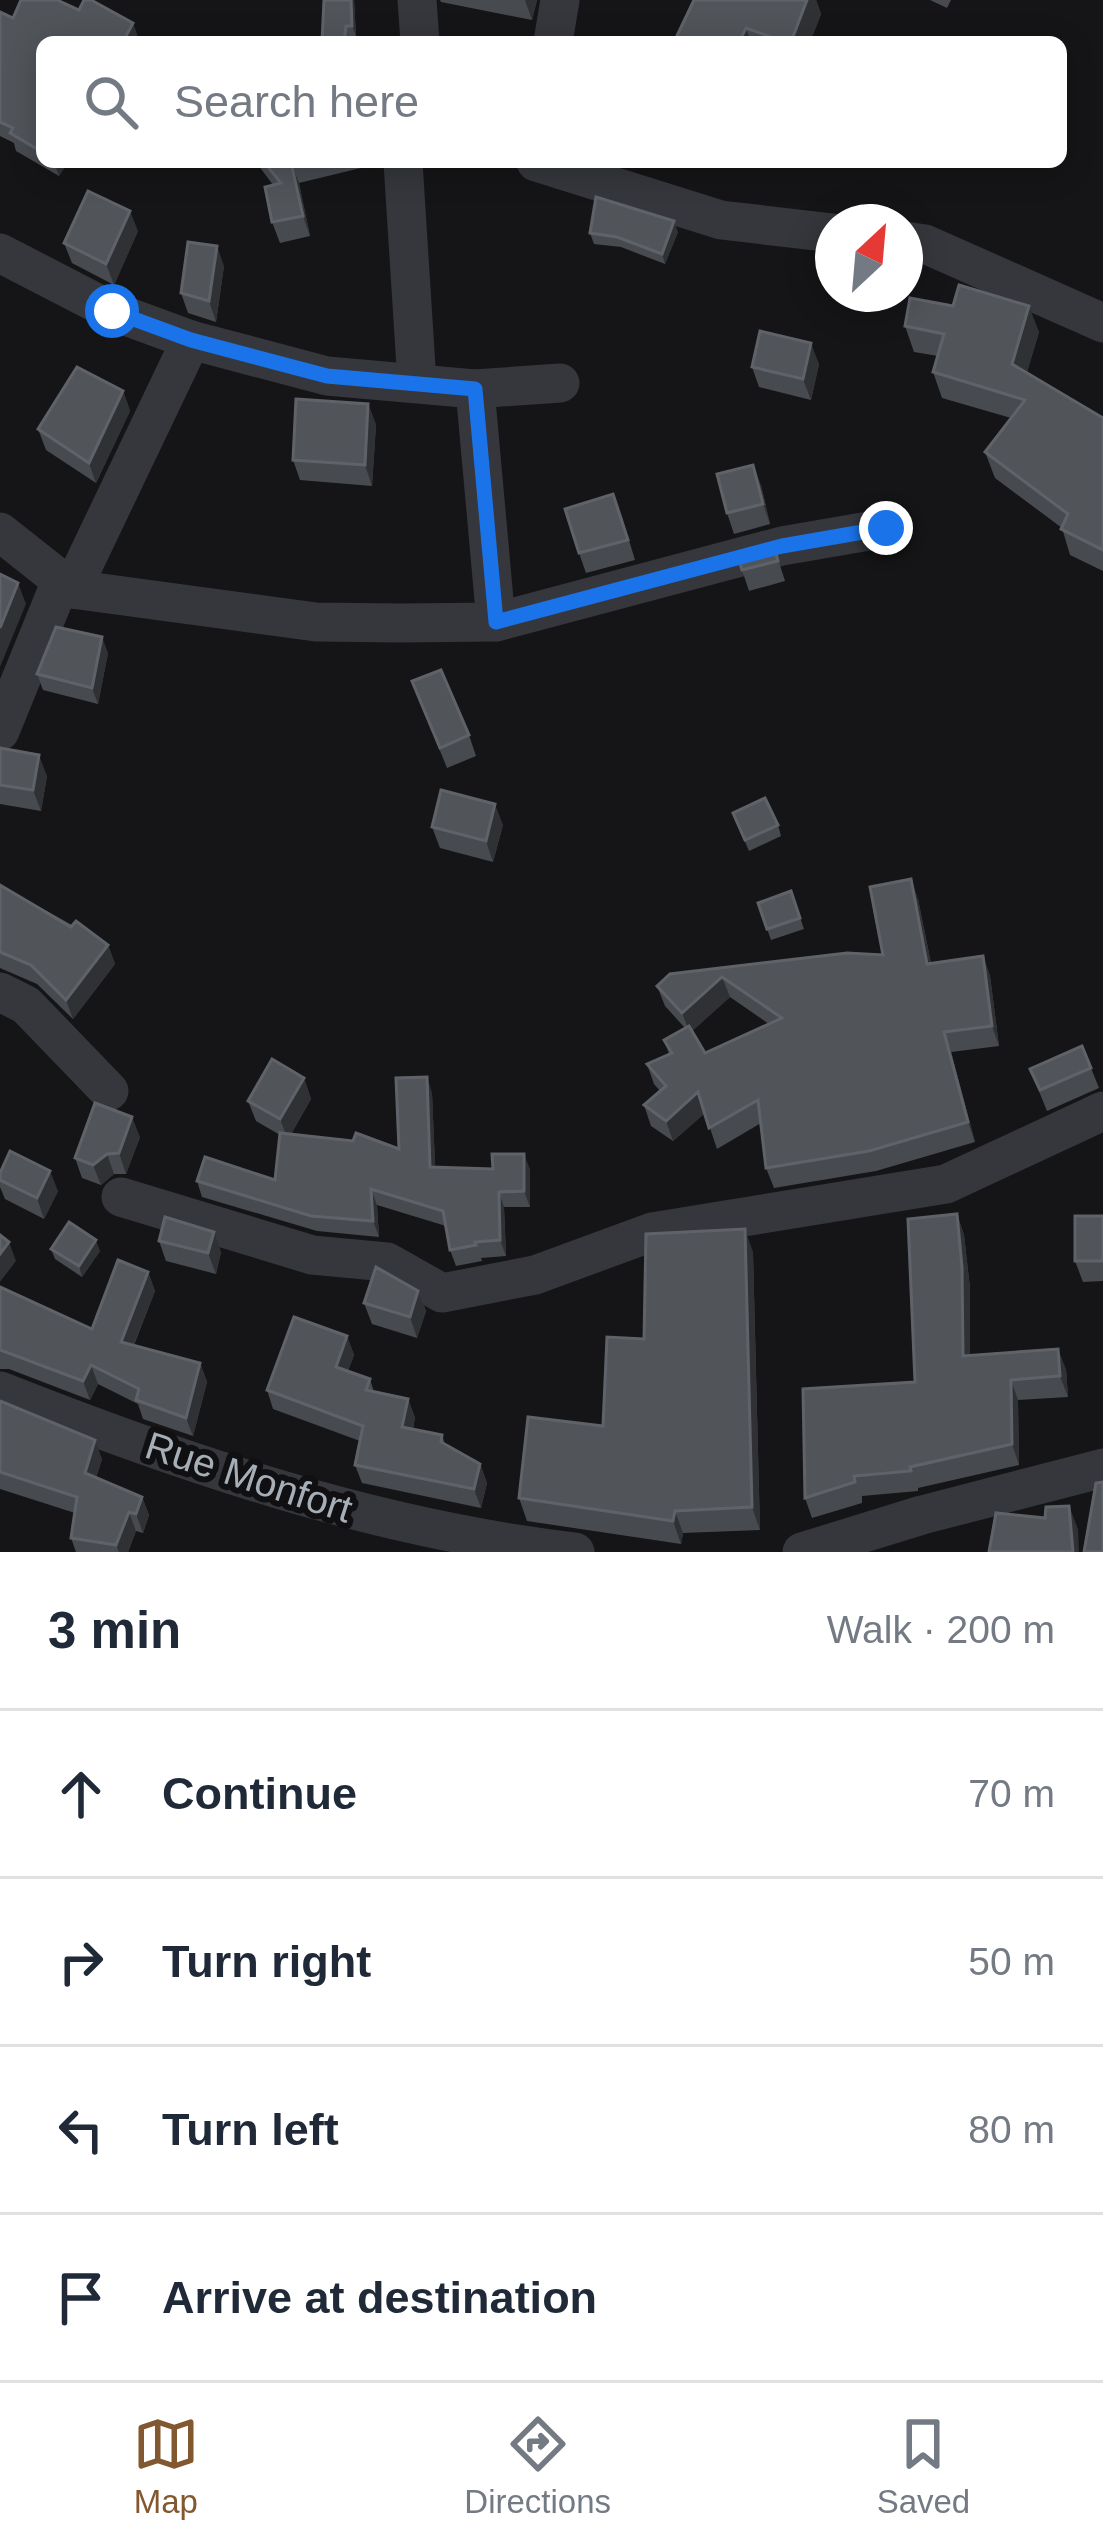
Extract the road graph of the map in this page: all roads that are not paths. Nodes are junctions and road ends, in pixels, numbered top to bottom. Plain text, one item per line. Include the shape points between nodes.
1 (417, 0) edge
2 (560, 0) edge
3 (420, 36) edge
4 (554, 36) edge
5 (403, 168) edge
6 (555, 168) edge
7 (815, 231) edge
8 (923, 244) edge
9 (0, 253) edge
10 (1103, 323) edge
11 (191, 340) junction
12 (417, 383) junction
13 (560, 383) dead end
14 (475, 389) junction
15 (886, 528) dead end
16 (0, 532) edge
17 (66, 585) junction
18 (496, 622) junction
19 (0, 731) edge
20 (0, 992) edge
21 (109, 1091) dead end
22 (1103, 1111) edge
23 (121, 1197) dead end
24 (0, 1390) edge
25 (1103, 1468) edge
26 (378, 1535) edge
27 (575, 1552) edge
28 (802, 1552) edge

1 - 3 street
2 - 4 street
5 - 12 street
6 - 7 street via 721,220
8 - 10 street
9 - 11 street via 112,311
11 - 12 street via 327,376
11 - 17 street
12 - 14 street
13 - 14 street
14 - 18 street
15 - 18 street via 782,546
16 - 17 street
17 - 18 street via 316,622
17 - 19 street
20 - 21 street via 26,1005
22 - 23 street via 946,1184 652,1232 535,1275 442,1293 387,1262 312,1255
24 - 26 street, Rue Monfort via 262,1484
25 - 28 street
26 - 27 street, Rue Monfort

